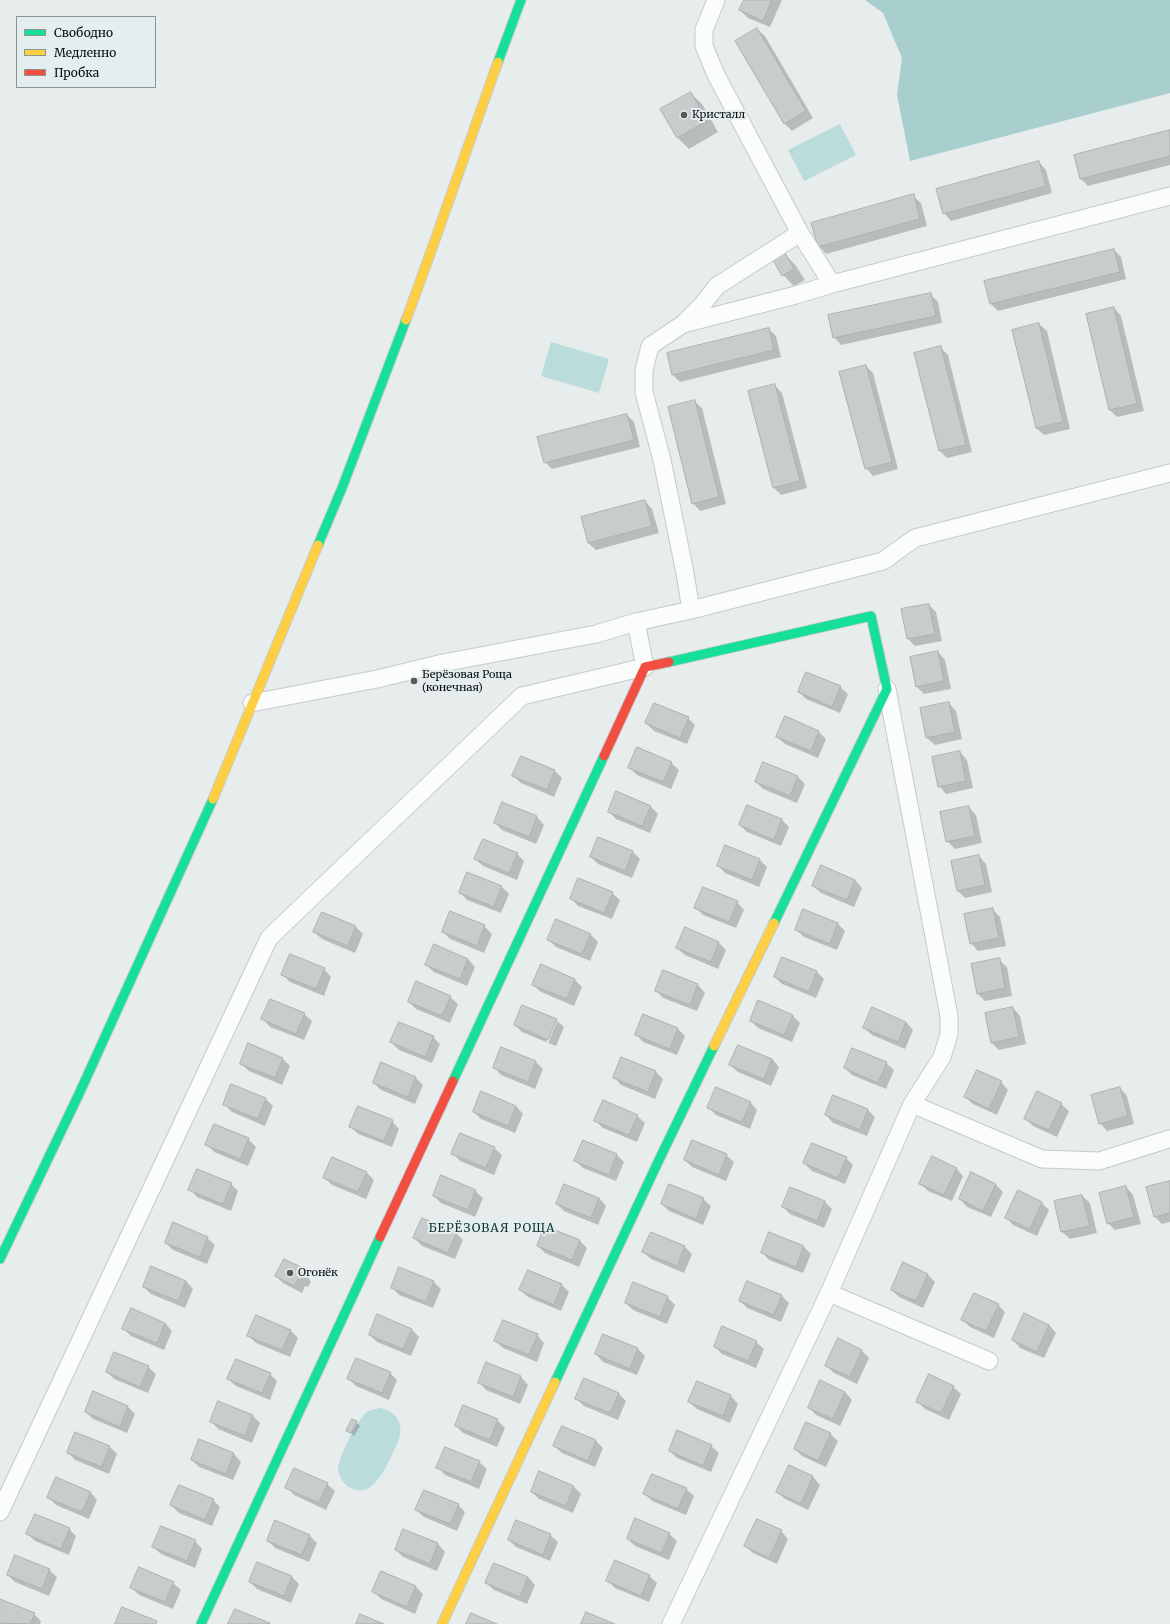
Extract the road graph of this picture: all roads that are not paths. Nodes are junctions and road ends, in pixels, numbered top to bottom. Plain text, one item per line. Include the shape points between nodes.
1 (521, 0) edge
2 (716, 0) edge
3 (1170, 196) edge
4 (800, 233) junction
5 (832, 284) junction
6 (683, 324) junction
7 (1170, 473) edge
8 (691, 610) junction
9 (636, 622) junction
10 (645, 667) junction
11 (887, 688) junction
12 (252, 703) junction
13 (912, 1104) junction
14 (1168, 1140) dead end
15 (0, 1259) edge
16 (829, 1293) junction
17 (989, 1361) dead end
18 (0, 1512) edge
19 (201, 1624) edge
20 (442, 1624) edge
21 (671, 1624) edge

1 - 12 street via 438,234 342,488
2 - 4 street via 704,30 704,46 716,76
3 - 5 street
4 - 5 street
4 - 6 street via 717,286
5 - 6 street
6 - 8 street via 650,346 644,370 644,392 664,468
7 - 8 street via 915,538 883,561
8 - 9 street
9 - 10 street
9 - 12 street via 596,634
10 - 11 street via 871,616
10 - 18 street via 522,696 270,938
10 - 19 street
11 - 13 street via 949,1026 942,1057
11 - 20 street via 658,1162
12 - 15 street via 214,796 79,1094
13 - 14 street via 1042,1159 1099,1161
13 - 16 street
16 - 17 street
16 - 21 street

